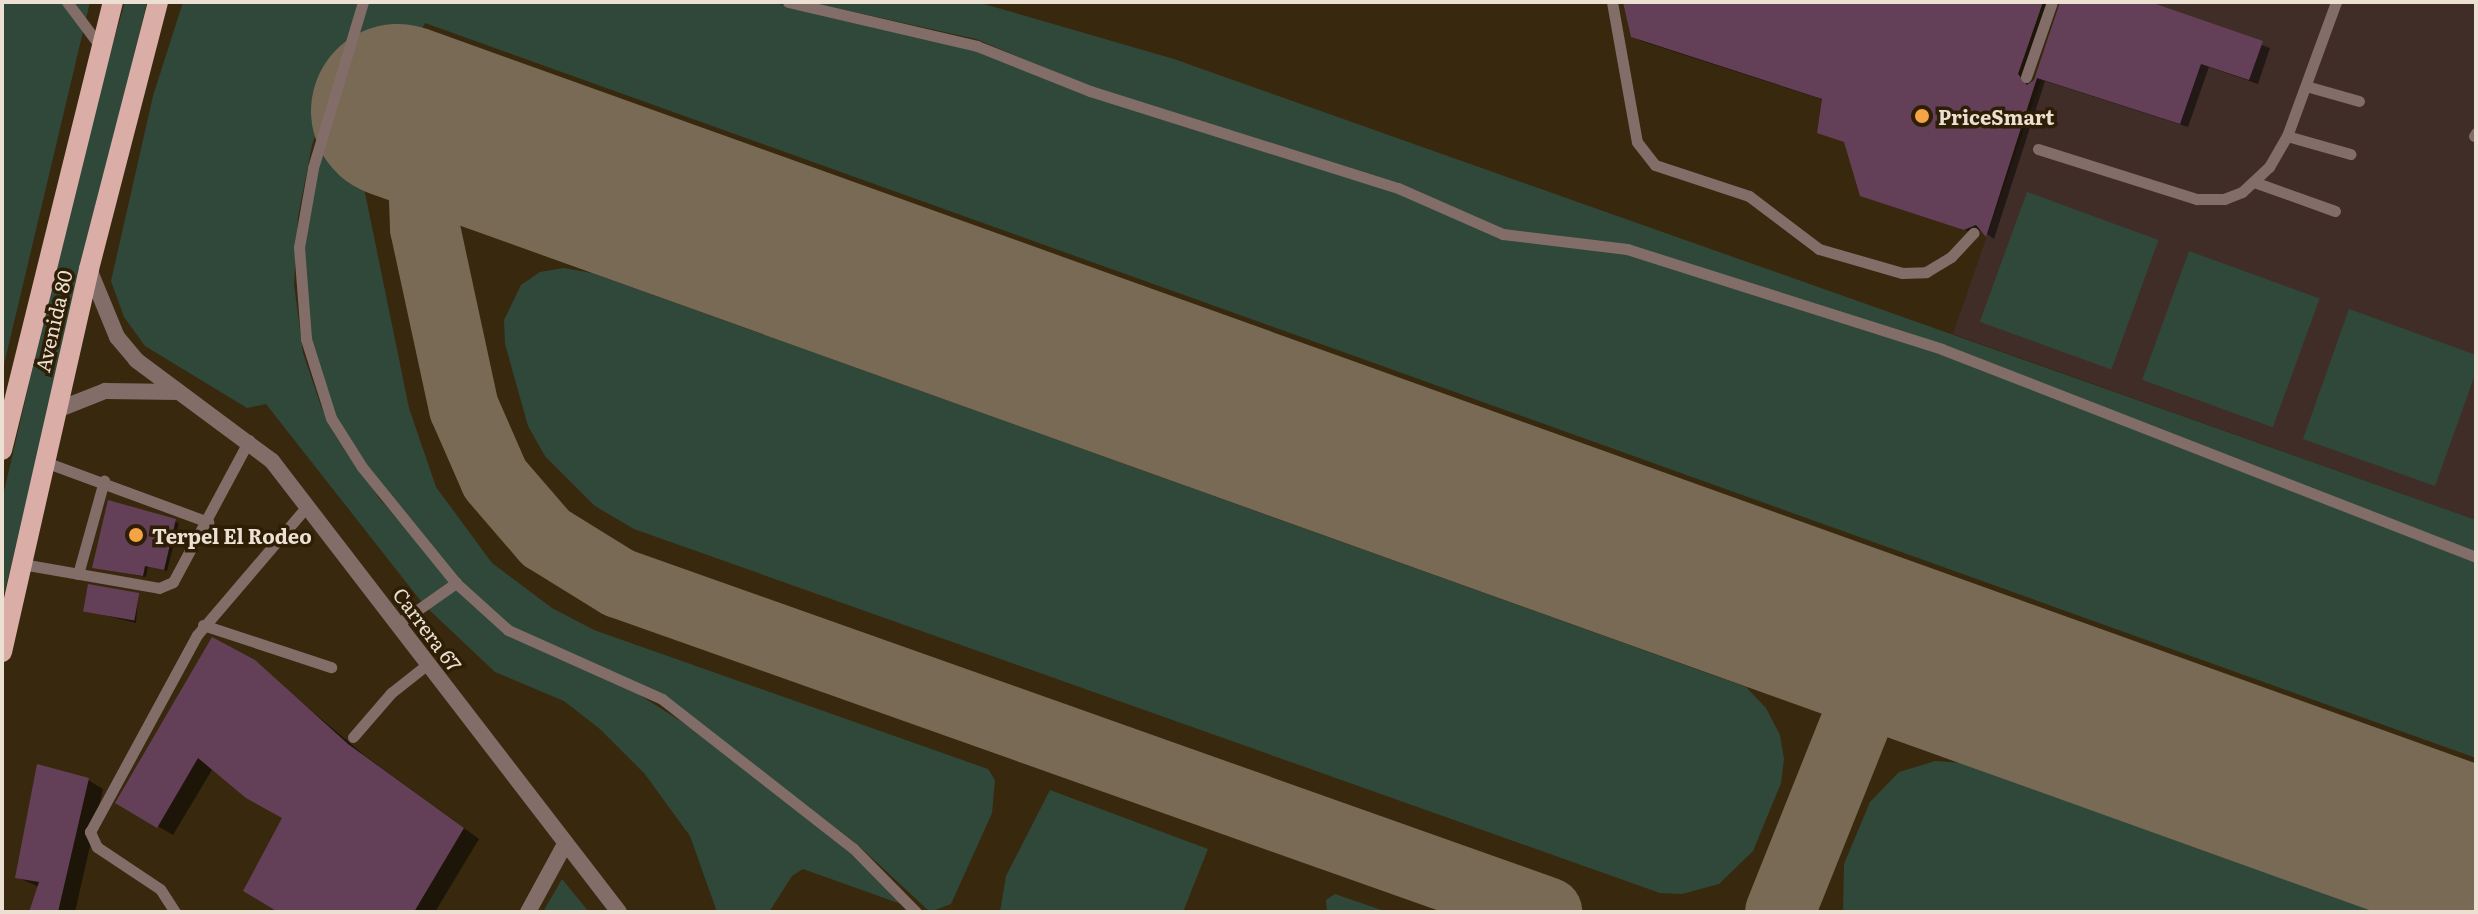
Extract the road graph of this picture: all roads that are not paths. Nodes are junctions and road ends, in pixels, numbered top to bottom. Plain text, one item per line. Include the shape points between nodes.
1 (67, 2) edge
2 (113, 2) edge
3 (158, 2) edge
4 (363, 2) edge
5 (788, 2) edge
6 (1612, 2) edge
7 (2052, 2) edge
8 (2336, 2) edge
9 (100, 46) junction
10 (2026, 77) dead end
11 (2306, 86) junction
12 (2359, 101) dead end
13 (2287, 136) junction
14 (2038, 149) dead end
15 (2350, 154) dead end
16 (2254, 182) junction
17 (2335, 211) dead end
18 (1973, 233) dead end
19 (89, 269) junction
20 (184, 393) junction
21 (57, 410) junction
22 (249, 440) junction
23 (2, 450) edge
24 (45, 462) junction
25 (104, 481) junction
26 (307, 506) junction
27 (208, 522) junction
28 (2476, 557) edge
29 (22, 564) junction
30 (78, 574) junction
31 (456, 583) junction
32 (399, 623) junction
33 (203, 625) junction
34 (2, 652) edge
35 (429, 663) junction
36 (331, 667) dead end
37 (353, 737) dead end
38 (564, 846) junction
39 (175, 912) edge
40 (528, 912) edge
41 (619, 912) edge
42 (916, 912) edge

1 - 9 lane
2 - 9 main road, Avenida 80
3 - 19 main road, Avenida 80
4 - 31 lane via 304,208 300,306 313,370 331,418 362,467
5 - 28 lane via 977,46 1090,91 1398,188 1503,234 1627,249 1942,349
6 - 18 lane via 1637,142 1655,165 1749,196 1819,249 1902,273 1926,272 1951,257
7 - 10 lane
8 - 11 lane
9 - 23 main road, Avenida 80
11 - 12 lane
11 - 13 lane
13 - 15 lane
13 - 16 lane
14 - 16 lane via 2197,199 2224,199
16 - 17 lane
19 - 20 street, Carrera 67 via 117,337 136,360
19 - 21 main road, Avenida 80
20 - 21 street via 105,391
20 - 22 street, Carrera 67
21 - 24 main road, Avenida 80
22 - 26 street, Carrera 67
22 - 27 lane
24 - 25 lane
24 - 29 main road, Avenida 80
25 - 27 lane
25 - 30 lane
26 - 32 street, Carrera 67
26 - 33 lane
27 - 30 lane via 173,582 159,588
29 - 30 lane
29 - 34 main road, Avenida 80
31 - 32 lane
31 - 42 lane via 521,638 662,699 694,721 853,848
32 - 35 street, Carrera 67
33 - 36 lane
33 - 39 lane via 90,832 97,847 160,889
35 - 37 lane via 391,693
35 - 38 street, Carrera 67
38 - 40 street
38 - 41 street, Carrera 67

